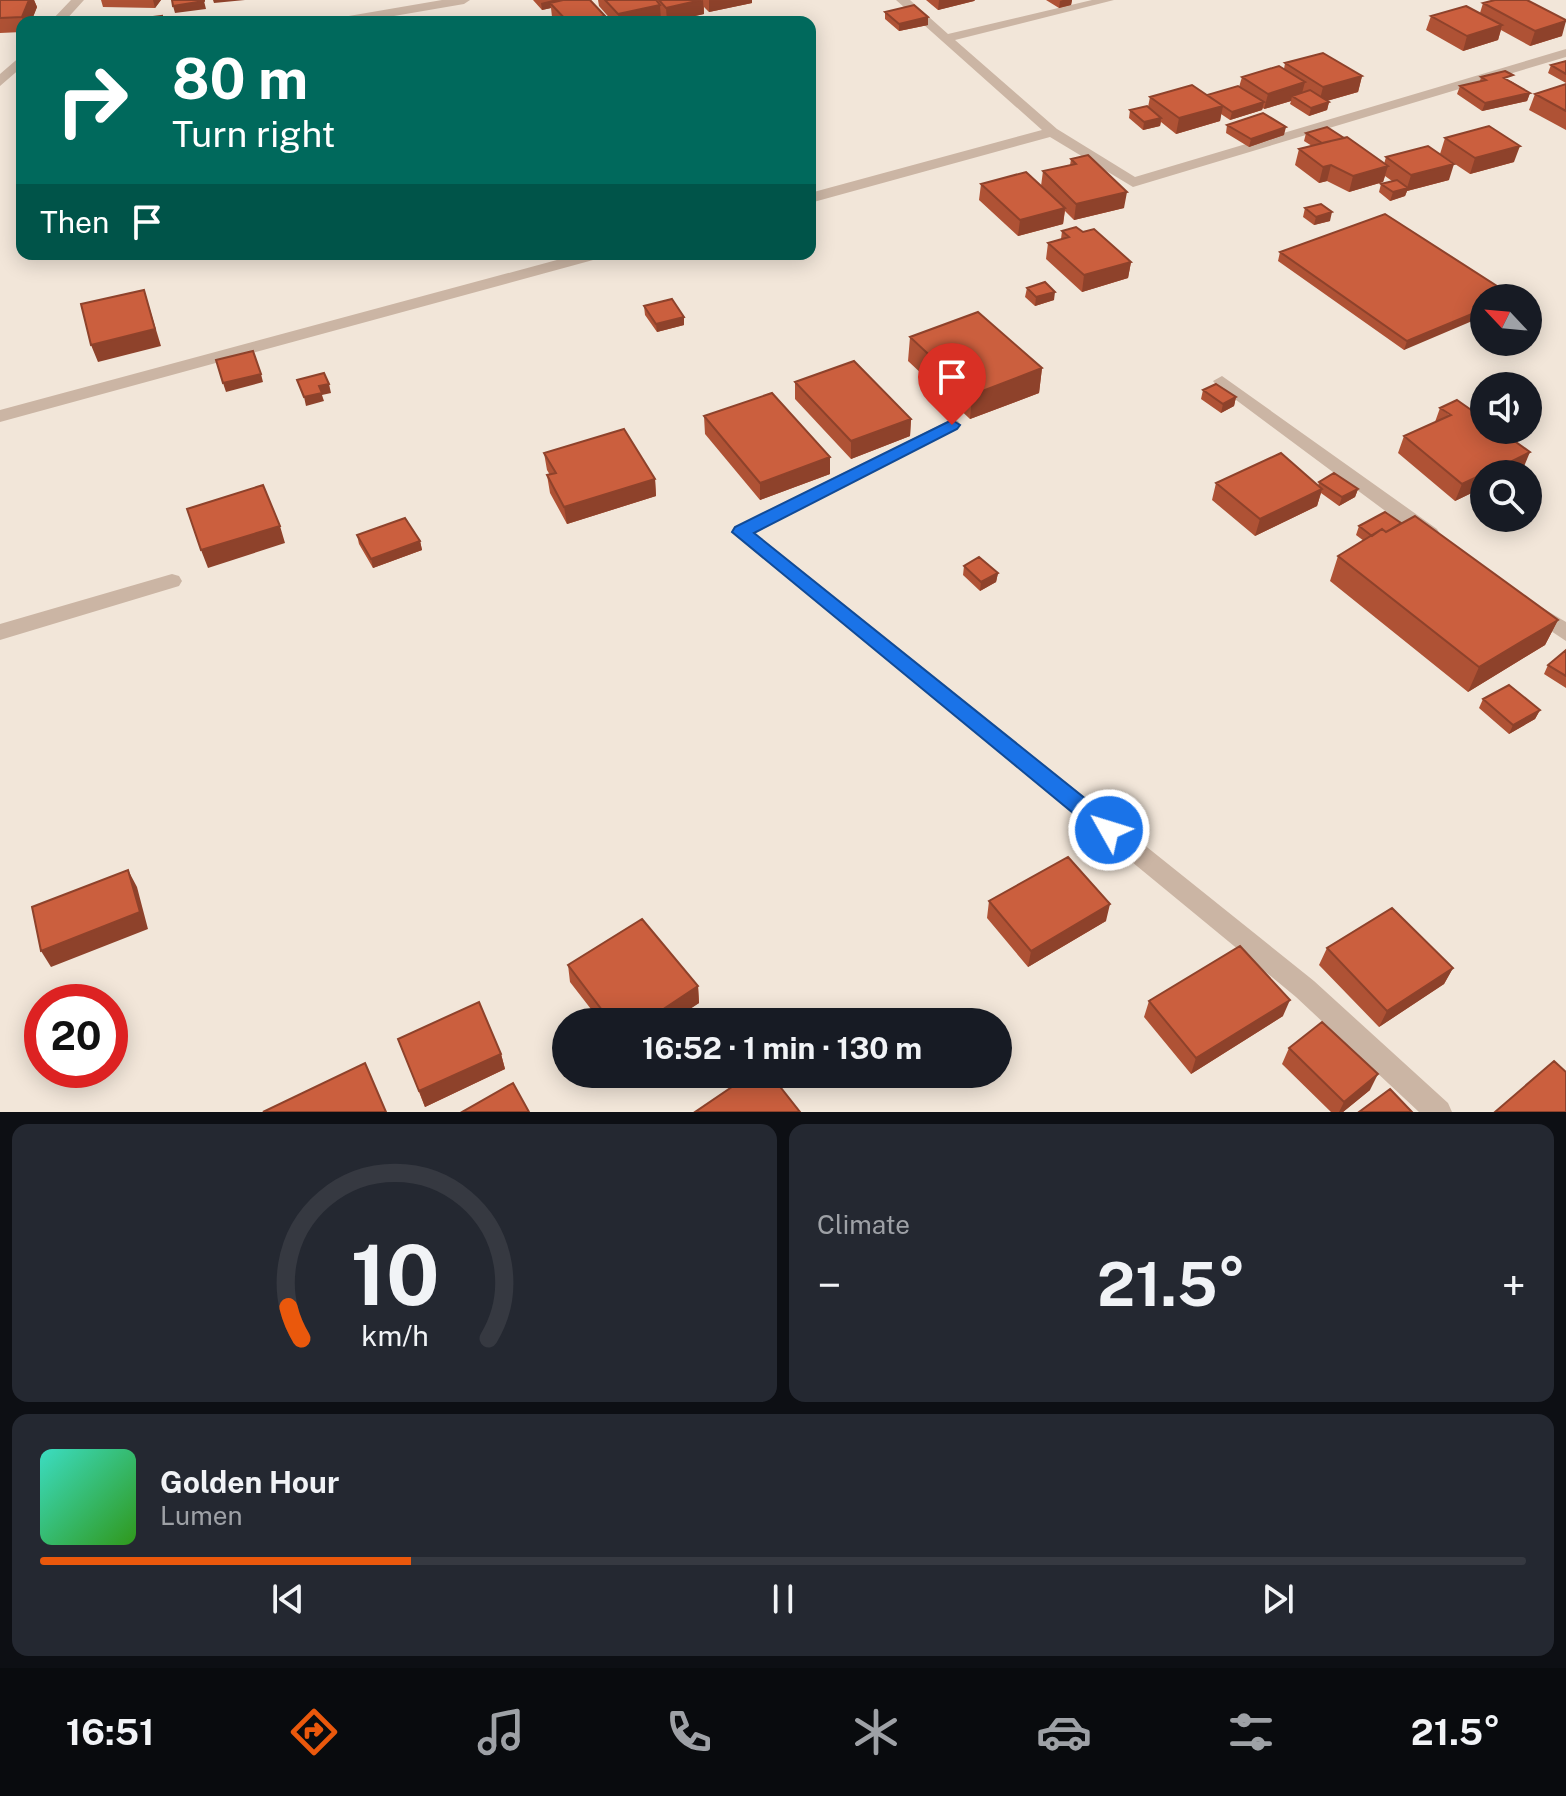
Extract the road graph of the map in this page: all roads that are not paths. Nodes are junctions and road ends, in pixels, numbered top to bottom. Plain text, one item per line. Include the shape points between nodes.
1 (78, 0) edge
2 (464, 0) edge
3 (902, 0) edge
4 (1108, 0) edge
5 (63, 16) edge
6 (372, 16) edge
7 (947, 38) junction
8 (1566, 53) edge
9 (16, 65) edge
10 (1, 81) edge
11 (1052, 132) junction
12 (816, 196) edge
13 (576, 260) edge
14 (1222, 381) dead end
15 (0, 416) edge
16 (952, 425) dead end
17 (1451, 549) edge
18 (172, 581) dead end
19 (1515, 596) edge
20 (0, 632) edge
21 (1566, 633) edge
22 (1438, 1112) edge

1 - 5 street
2 - 6 street
3 - 7 street
4 - 7 street
7 - 11 street
8 - 11 street via 1133,182
9 - 10 street
11 - 12 street
13 - 15 street
14 - 17 street
16 - 22 street via 741,532 1305,989
18 - 20 street
19 - 21 street

